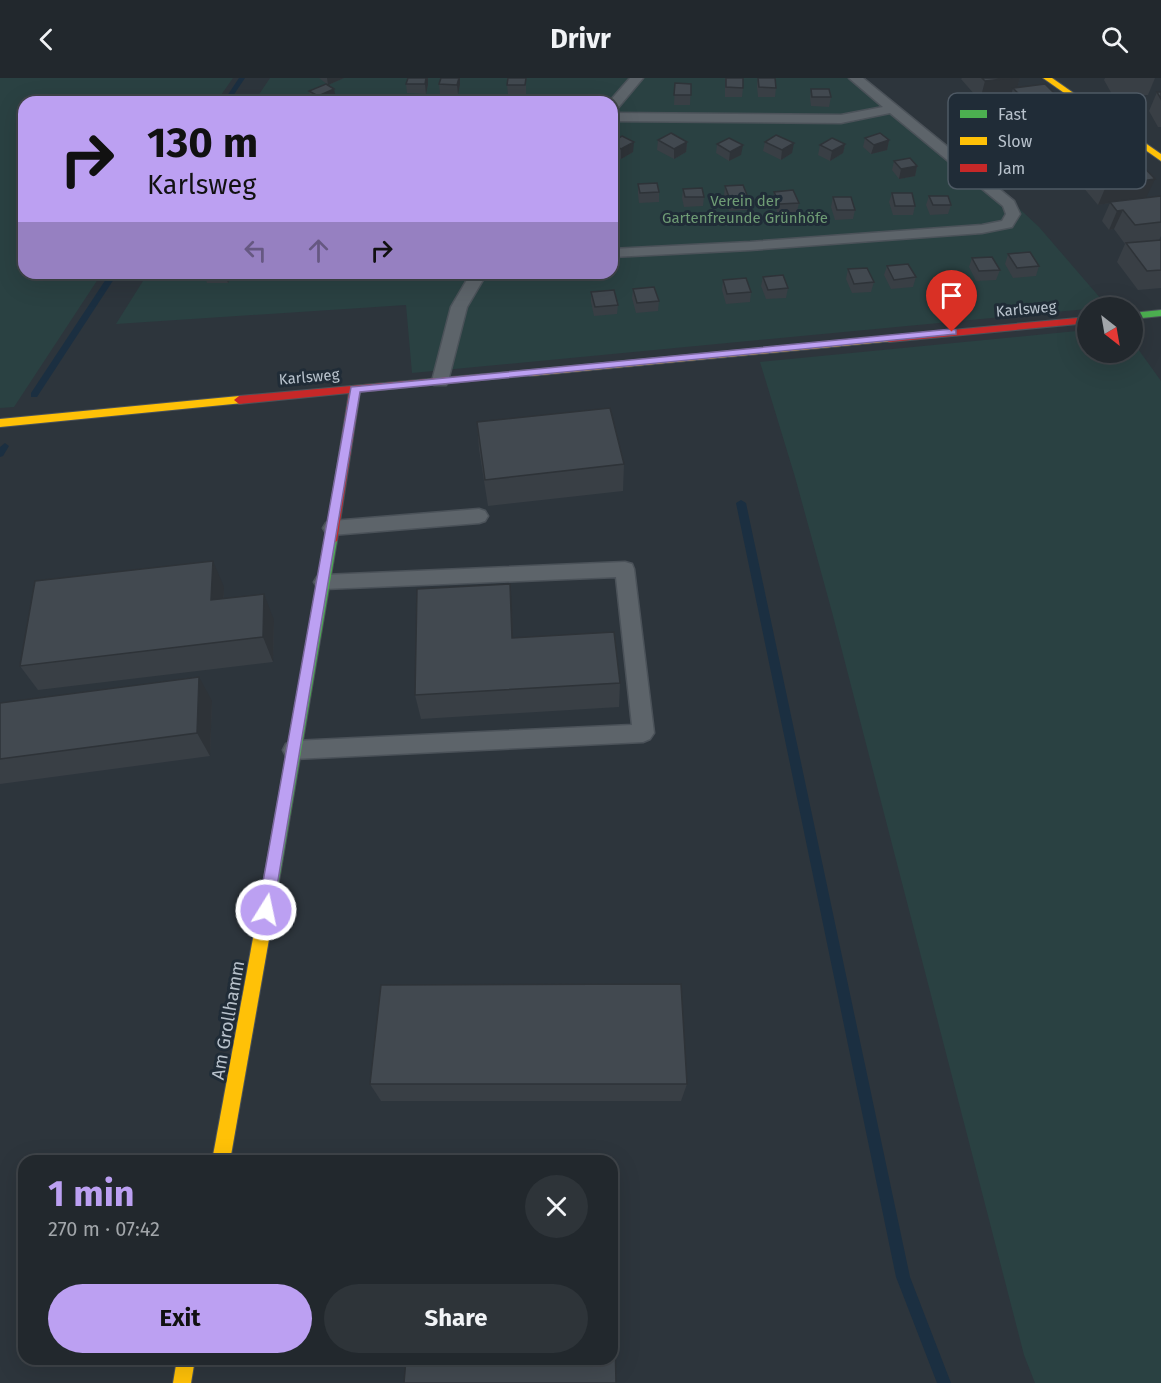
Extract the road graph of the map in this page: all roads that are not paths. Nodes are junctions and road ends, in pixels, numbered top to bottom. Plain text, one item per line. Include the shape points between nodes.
1 (637, 78) edge
2 (855, 78) edge
3 (1047, 78) edge
4 (1068, 93) edge
5 (618, 99) edge
6 (892, 109) junction
7 (618, 117) edge
8 (1146, 147) edge
9 (948, 154) edge
10 (1161, 158) edge
11 (991, 189) edge
12 (618, 253) edge
13 (475, 279) edge
14 (1161, 313) edge
15 (1143, 315) edge
16 (1077, 321) edge
17 (440, 381) junction
18 (355, 389) junction
19 (0, 423) edge
20 (478, 516) dead end
21 (332, 528) junction
22 (324, 582) junction
23 (294, 750) junction
24 (222, 1155) edge
25 (185, 1365) edge
26 (182, 1383) edge

1 - 5 lane
2 - 6 lane
3 - 4 street
6 - 7 lane via 841,119
6 - 9 lane
8 - 10 street
11 - 12 lane via 1009,204 1013,214 1007,224 982,229
13 - 17 lane via 459,307
14 - 15 street
16 - 17 street, Karlsweg
17 - 18 street, Karlsweg
18 - 19 street, Karlsweg
18 - 21 street, Am Grollhamm
20 - 21 lane
21 - 22 street, Am Grollhamm
22 - 23 street, Am Grollhamm
22 - 23 lane via 625,568 643,733
23 - 24 street, Am Grollhamm
25 - 26 street

